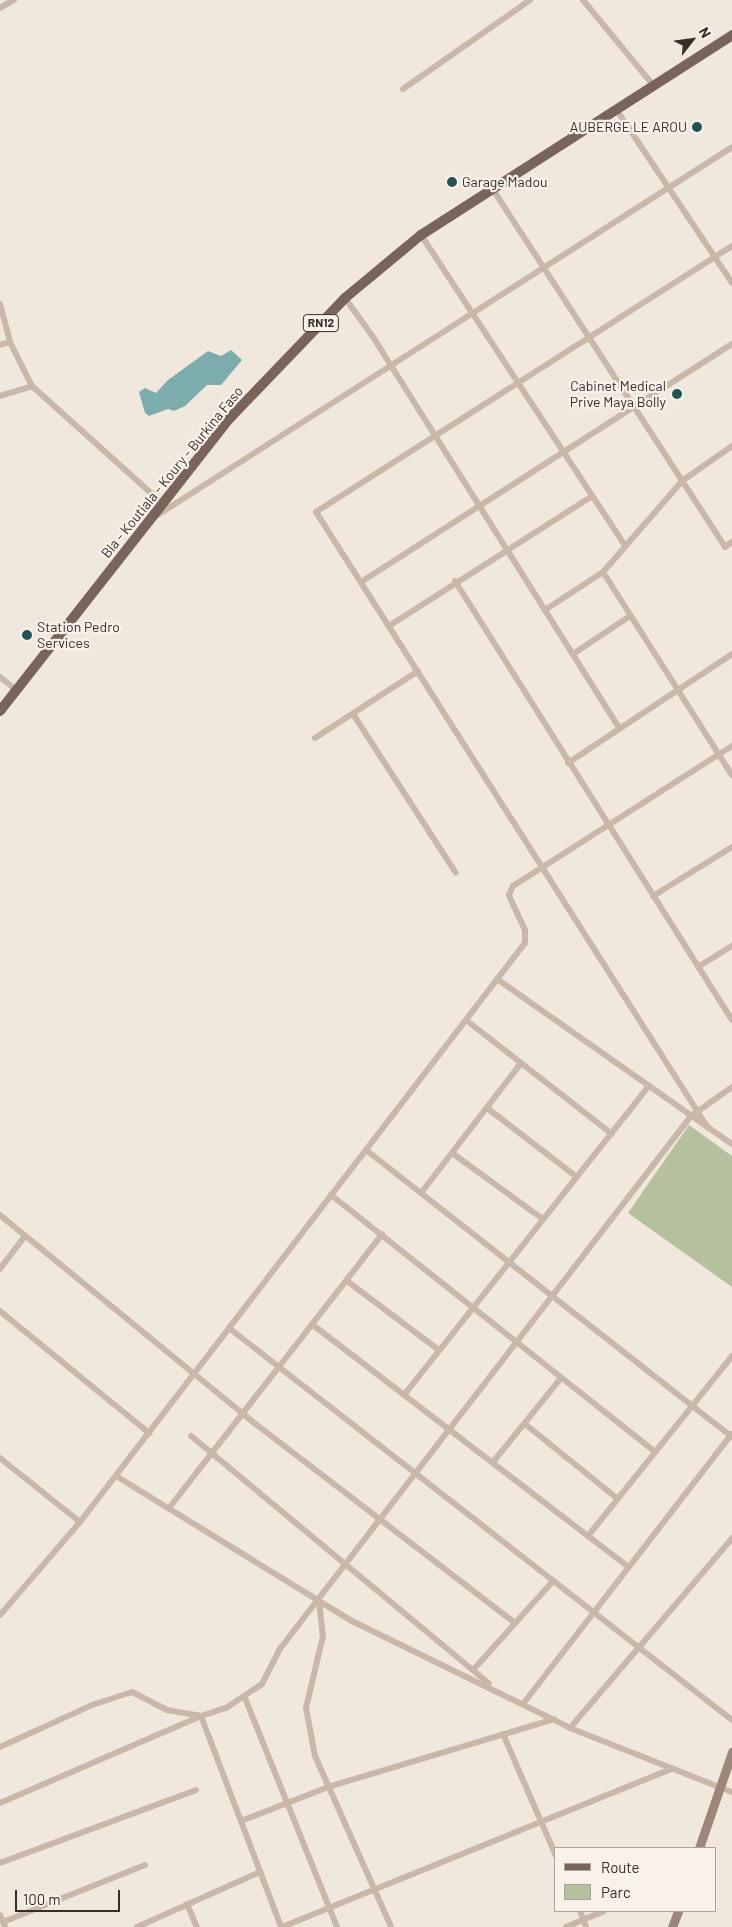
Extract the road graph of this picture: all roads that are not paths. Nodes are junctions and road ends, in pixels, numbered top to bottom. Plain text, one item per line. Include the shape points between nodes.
1 (14, 0) edge
2 (530, 0) edge
3 (583, 0) edge
4 (0, 8) edge
5 (732, 35) edge
6 (653, 85) junction
7 (404, 89) dead end
8 (616, 109) junction
9 (732, 147) edge
10 (670, 187) junction
11 (492, 188) junction
12 (421, 235) junction
13 (732, 246) edge
14 (715, 257) junction
15 (544, 268) junction
16 (732, 283) edge
17 (345, 298) junction
18 (0, 304) edge
19 (472, 314) junction
20 (589, 338) junction
21 (10, 342) junction
22 (732, 344) edge
23 (0, 345) edge
24 (392, 366) junction
25 (518, 383) junction
26 (32, 386) junction
27 (0, 396) edge
28 (634, 407) junction
29 (436, 437) junction
30 (732, 446) edge
31 (564, 453) junction
32 (682, 481) junction
33 (592, 496) junction
34 (162, 503) junction
35 (480, 507) junction
36 (148, 520) junction
37 (732, 542) edge
38 (626, 546) junction
39 (506, 548) junction
40 (603, 572) junction
41 (455, 581) junction
42 (361, 582) junction
43 (545, 610) junction
44 (630, 616) junction
45 (388, 626) junction
46 (572, 654) junction
47 (732, 654) edge
48 (418, 671) junction
49 (0, 677) edge
50 (16, 690) junction
51 (677, 690) junction
52 (0, 711) edge
53 (352, 714) junction
54 (620, 728) junction
55 (315, 738) dead end
56 (732, 746) edge
57 (720, 754) junction
58 (568, 763) junction
59 (732, 774) edge
60 (607, 824) junction
61 (732, 847) edge
62 (542, 867) junction
63 (456, 873) dead end
64 (653, 896) junction
65 (732, 946) edge
66 (698, 967) junction
67 (497, 979) junction
68 (466, 1020) junction
69 (732, 1020) edge
70 (521, 1063) junction
71 (649, 1086) junction
72 (732, 1087) edge
73 (487, 1108) junction
74 (697, 1110) junction
75 (692, 1116) junction
76 (708, 1128) junction
77 (612, 1134) junction
78 (732, 1144) edge
79 (366, 1150) junction
80 (452, 1153) junction
81 (577, 1177) junction
82 (421, 1193) junction
83 (332, 1195) junction
84 (0, 1215) edge
85 (543, 1220) junction
86 (382, 1234) junction
87 (25, 1236) junction
88 (509, 1262) junction
89 (0, 1269) edge
90 (347, 1281) junction
91 (553, 1296) junction
92 (472, 1308) junction
93 (0, 1311) edge
94 (313, 1325) junction
95 (229, 1328) junction
96 (517, 1343) junction
97 (440, 1350) junction
98 (732, 1356) edge
99 (280, 1368) junction
100 (194, 1374) junction
101 (561, 1378) junction
102 (404, 1395) junction
103 (692, 1406) junction
104 (244, 1414) junction
105 (524, 1424) junction
106 (450, 1430) junction
107 (149, 1433) junction
108 (731, 1435) edge
109 (191, 1436) dead end
110 (655, 1452) junction
111 (212, 1454) junction
112 (0, 1458) edge
113 (493, 1462) junction
114 (416, 1474) junction
115 (116, 1476) junction
116 (618, 1499) junction
117 (169, 1508) junction
118 (381, 1520) junction
119 (80, 1522) junction
120 (588, 1536) junction
121 (732, 1538) edge
122 (346, 1565) junction
123 (628, 1567) junction
124 (553, 1580) junction
125 (319, 1600) junction
126 (594, 1612) junction
127 (0, 1615) edge
128 (515, 1623) junction
129 (639, 1648) junction
130 (473, 1670) junction
131 (498, 1690) junction
132 (245, 1698) junction
133 (523, 1704) junction
134 (201, 1716) junction
135 (554, 1719) junction
136 (732, 1720) edge
137 (570, 1728) junction
138 (503, 1734) junction
139 (0, 1747) edge
140 (732, 1752) edge
141 (672, 1769) junction
142 (328, 1787) junction
143 (719, 1787) junction
144 (196, 1790) dead end
145 (732, 1792) edge
146 (0, 1804) edge
147 (287, 1804) junction
148 (241, 1821) junction
149 (542, 1824) junction
150 (699, 1847) edge
151 (554, 1851) edge
152 (0, 1863) edge
153 (145, 1865) dead end
154 (260, 1872) junction
155 (374, 1888) junction
156 (187, 1904) junction
157 (328, 1906) junction
158 (580, 1912) edge
159 (602, 1912) edge
160 (678, 1912) edge
161 (584, 1920) junction
162 (3, 1922) edge
163 (137, 1927) edge
164 (196, 1927) edge
165 (282, 1927) edge
166 (337, 1927) edge
167 (391, 1927) edge
168 (566, 1927) edge
169 (586, 1927) edge
170 (672, 1927) edge

1 - 4 street
2 - 7 street
3 - 6 street
5 - 6 main road, Bla - Koutiala - Koury - Burkina Faso / RN12
6 - 8 main road, Bla - Koutiala - Koury - Burkina Faso / RN12
8 - 10 street
8 - 11 main road, Bla - Koutiala - Koury - Burkina Faso / RN12
9 - 10 street
10 - 14 street
10 - 15 street
11 - 12 main road, Bla - Koutiala - Koury - Burkina Faso / RN12
11 - 15 street
12 - 17 main road, Bla - Koutiala - Koury - Burkina Faso / RN12
12 - 19 street
13 - 14 street
14 - 16 street
14 - 20 street
15 - 19 street
15 - 20 street
17 - 24 street
17 - 34 main road, Bla - Koutiala - Koury - Burkina Faso / RN12 via 230,418
18 - 21 street
19 - 24 street
19 - 25 street
20 - 25 street
20 - 28 street
21 - 23 street
21 - 26 street
22 - 28 street
24 - 29 street
24 - 36 street
25 - 29 street
25 - 31 street
26 - 27 street
26 - 34 street
28 - 31 street
28 - 32 street
29 - 35 street
29 - 42 street via 316,512
30 - 32 street
31 - 33 street
31 - 35 street
32 - 37 street via 725,547
32 - 38 street
33 - 38 street
33 - 39 street
34 - 36 main road, Bla - Koutiala - Koury - Burkina Faso / RN12
35 - 39 street
35 - 42 street
36 - 50 main road, Bla - Koutiala - Koury - Burkina Faso / RN12
38 - 40 street
39 - 41 street
39 - 43 street
40 - 43 street
40 - 44 street
41 - 45 street
41 - 58 street
42 - 45 street
43 - 46 street
44 - 46 street
44 - 51 street
45 - 48 street
46 - 54 street
47 - 51 street
48 - 53 street
48 - 62 street
49 - 50 street
50 - 52 main road, Bla - Koutiala - Koury - Burkina Faso / RN12
51 - 54 street
51 - 57 street
53 - 55 street
53 - 63 street
54 - 58 street
56 - 57 street
57 - 59 street
57 - 60 street
58 - 60 street
60 - 62 street
60 - 64 street
61 - 64 street
62 - 67 street via 513,886 509,895 525,930 525,943
62 - 74 street
64 - 66 street
65 - 66 street
66 - 69 street
67 - 68 street
67 - 71 street
68 - 70 street
68 - 79 street
70 - 73 street
70 - 77 street
71 - 75 street
71 - 77 street
72 - 74 street
73 - 80 street
73 - 81 street
74 - 75 street
74 - 76 street
75 - 76 street
75 - 91 street
76 - 78 street
77 - 81 street
79 - 82 street
79 - 83 street
80 - 82 street
80 - 85 street
81 - 85 street
82 - 88 street
83 - 86 street
83 - 95 street
84 - 87 street
85 - 88 street
86 - 90 street
86 - 92 street
87 - 89 street
87 - 100 street
88 - 91 street
88 - 92 street
90 - 94 street
90 - 97 street
91 - 96 street
91 - 103 street
92 - 96 street
92 - 97 street
93 - 107 street
94 - 99 street
94 - 102 street
95 - 99 street
95 - 100 street
96 - 101 street
96 - 106 street
97 - 102 street
98 - 103 street
99 - 104 street
99 - 114 street
100 - 104 street
100 - 107 street
101 - 105 street
101 - 110 street
102 - 106 street
103 - 108 street
103 - 110 street
104 - 111 street
104 - 118 street
105 - 113 street
105 - 116 street
106 - 113 street
106 - 114 street
107 - 115 street
108 - 123 street
109 - 111 street
110 - 116 street
111 - 117 street
111 - 122 street
112 - 119 street
113 - 120 street
114 - 118 street
114 - 124 street
115 - 117 street
115 - 119 street
116 - 120 street
117 - 125 street
118 - 122 street
118 - 128 street
119 - 127 street
120 - 123 street
121 - 129 street
122 - 125 street
122 - 130 street
123 - 126 street
124 - 126 street
124 - 128 street
125 - 131 street via 352,1621
125 - 132 street via 280,1650 262,1684
125 - 142 street via 322,1636 306,1708 315,1756
126 - 129 street
126 - 133 street
128 - 130 street
129 - 136 street
129 - 137 street
130 - 131 street
131 - 133 street
132 - 134 street
132 - 147 street
133 - 135 street
134 - 139 street via 167,1710 132,1692 92,1704
134 - 146 street
134 - 148 street
135 - 137 street
135 - 138 street
137 - 141 street
138 - 142 street
138 - 149 street
140 - 143 street
141 - 143 street
141 - 149 street
142 - 147 street
142 - 155 street
143 - 145 street
143 - 150 street
144 - 152 street
147 - 148 street
147 - 157 street
148 - 154 street
149 - 151 street
149 - 155 street
153 - 162 street
154 - 156 street
154 - 165 street
155 - 157 street
155 - 167 street
156 - 163 street
156 - 164 street
157 - 165 street
157 - 166 street
158 - 161 street
159 - 161 street
160 - 170 street
161 - 168 street
161 - 169 street

